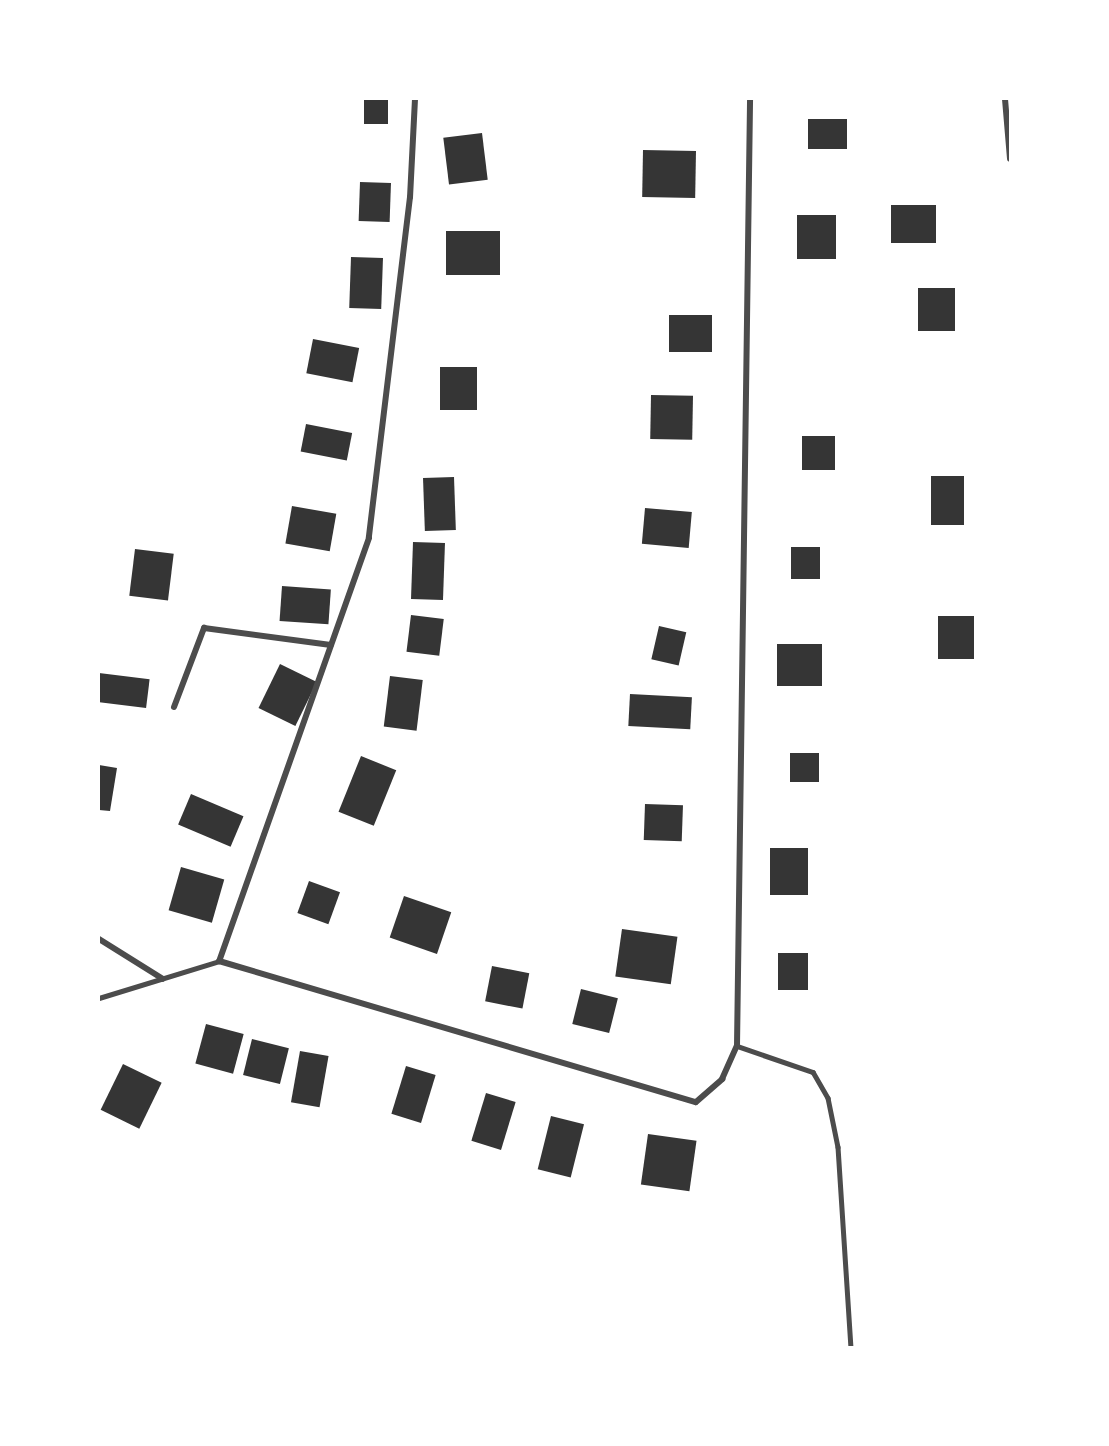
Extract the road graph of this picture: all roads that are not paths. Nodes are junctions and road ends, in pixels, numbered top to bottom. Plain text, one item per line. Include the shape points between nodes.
1 (414, 99) edge
2 (750, 99) edge
3 (1005, 99) edge
4 (1010, 159) edge
5 (331, 645) junction
6 (174, 706) dead end
7 (99, 939) edge
8 (219, 962) junction
9 (163, 979) junction
10 (99, 998) edge
11 (736, 1046) junction
12 (851, 1347) edge

1 - 5 street via 410,197 369,538
2 - 11 street
3 - 4 street
5 - 6 street via 204,628
5 - 8 street
7 - 9 street
8 - 9 lane
8 - 11 street via 696,1102 722,1079
9 - 10 lane
11 - 12 lane via 813,1072 828,1098 838,1147

